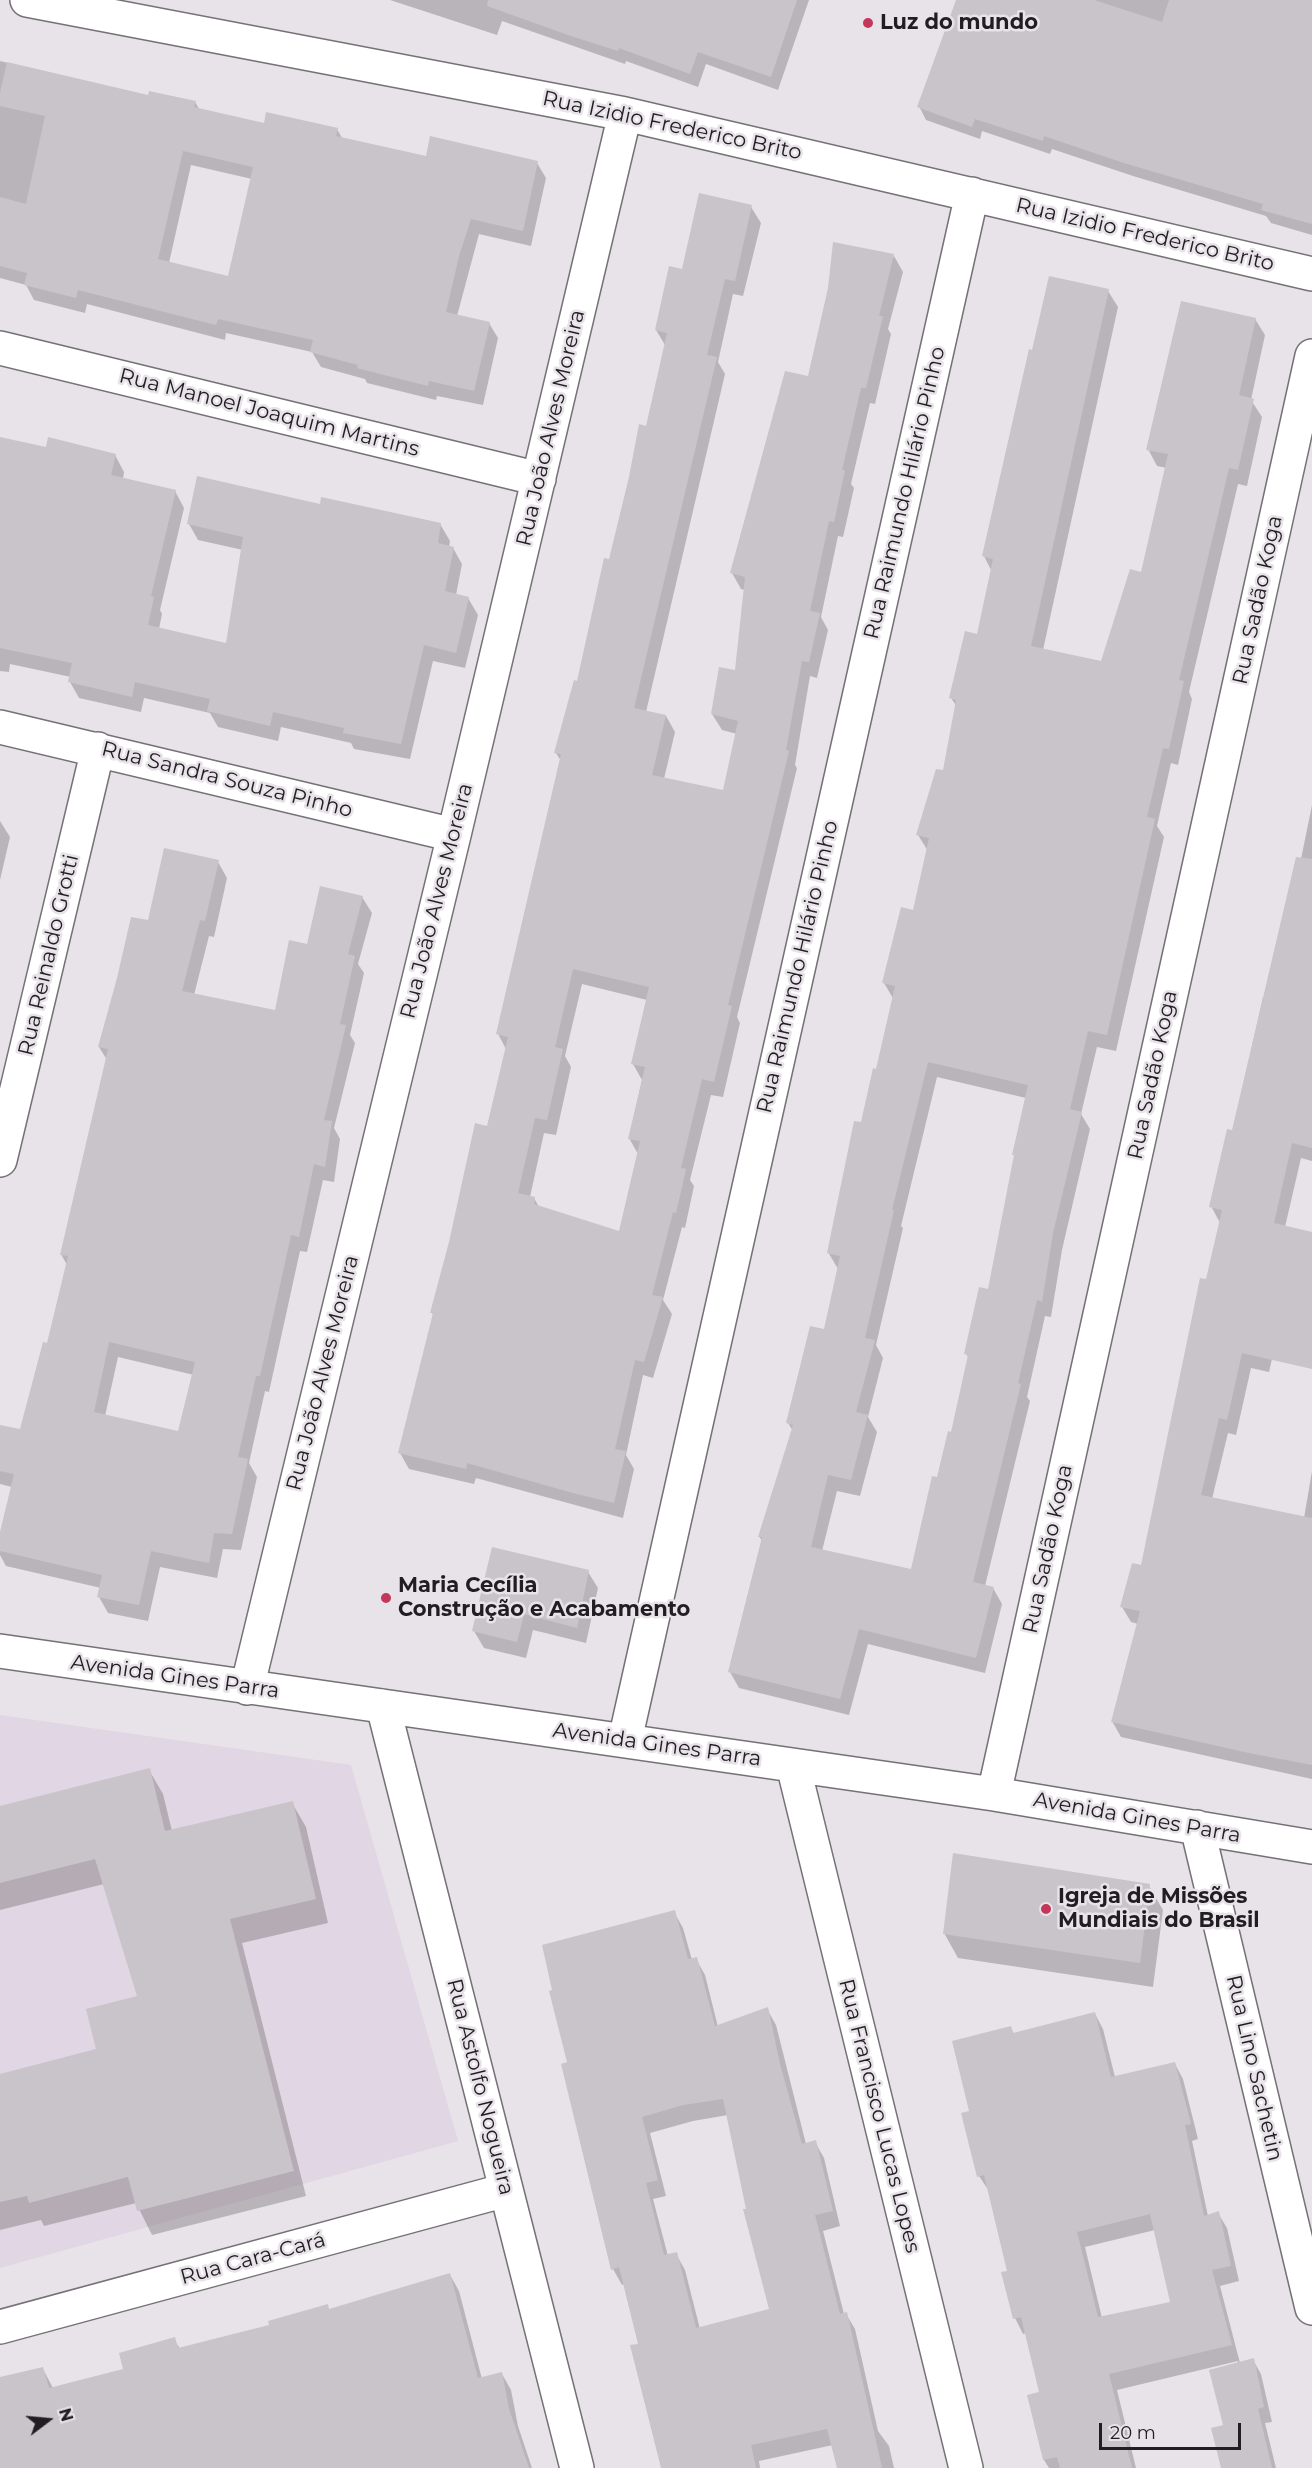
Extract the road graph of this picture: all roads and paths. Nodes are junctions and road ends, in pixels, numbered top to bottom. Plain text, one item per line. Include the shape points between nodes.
1 (27, 0) edge
2 (625, 114) junction
3 (972, 194) junction
4 (1312, 274) edge
5 (0, 348) edge
6 (1312, 356) edge
7 (539, 478) junction
8 (0, 728) edge
9 (98, 749) junction
10 (454, 835) junction
11 (0, 1160) edge
12 (0, 1651) edge
13 (247, 1688) junction
14 (383, 1706) junction
15 (624, 1740) junction
16 (793, 1765) junction
17 (994, 1794) junction
18 (1197, 1827) junction
19 (1312, 1847) edge
20 (506, 2190) junction
21 (1312, 2308) edge
22 (0, 2327) edge
23 (578, 2468) edge
24 (966, 2468) edge

1 - 2 street, Rua Izidio Frederico Brito
2 - 3 street, Rua Izidio Frederico Brito
2 - 7 street, Rua João Alves Moreira
3 - 4 street, Rua Izidio Frederico Brito
3 - 15 street, Rua Raimundo Hilário Pinho
5 - 7 street, Rua Manoel Joaquim Martins
6 - 17 street, Rua Sadão Koga
7 - 10 street, Rua João Alves Moreira
8 - 9 street, Rua Sandra Souza Pinho
9 - 10 street, Rua Sandra Souza Pinho
9 - 11 street, Rua Reinaldo Grotti
10 - 13 street, Rua João Alves Moreira
12 - 13 street, Avenida Gines Parra
13 - 14 street, Avenida Gines Parra
14 - 15 street, Avenida Gines Parra
14 - 20 street, Rua Astolfo Nogueira
15 - 16 street, Avenida Gines Parra
16 - 17 street, Avenida Gines Parra
16 - 24 street, Rua Francisco Lucas Lopes
17 - 18 street, Avenida Gines Parra
18 - 19 street, Avenida Gines Parra
18 - 21 street, Rua Lino Sachetin
20 - 22 street, Rua Cara-Cará
20 - 23 street, Rua Astolfo Nogueira

